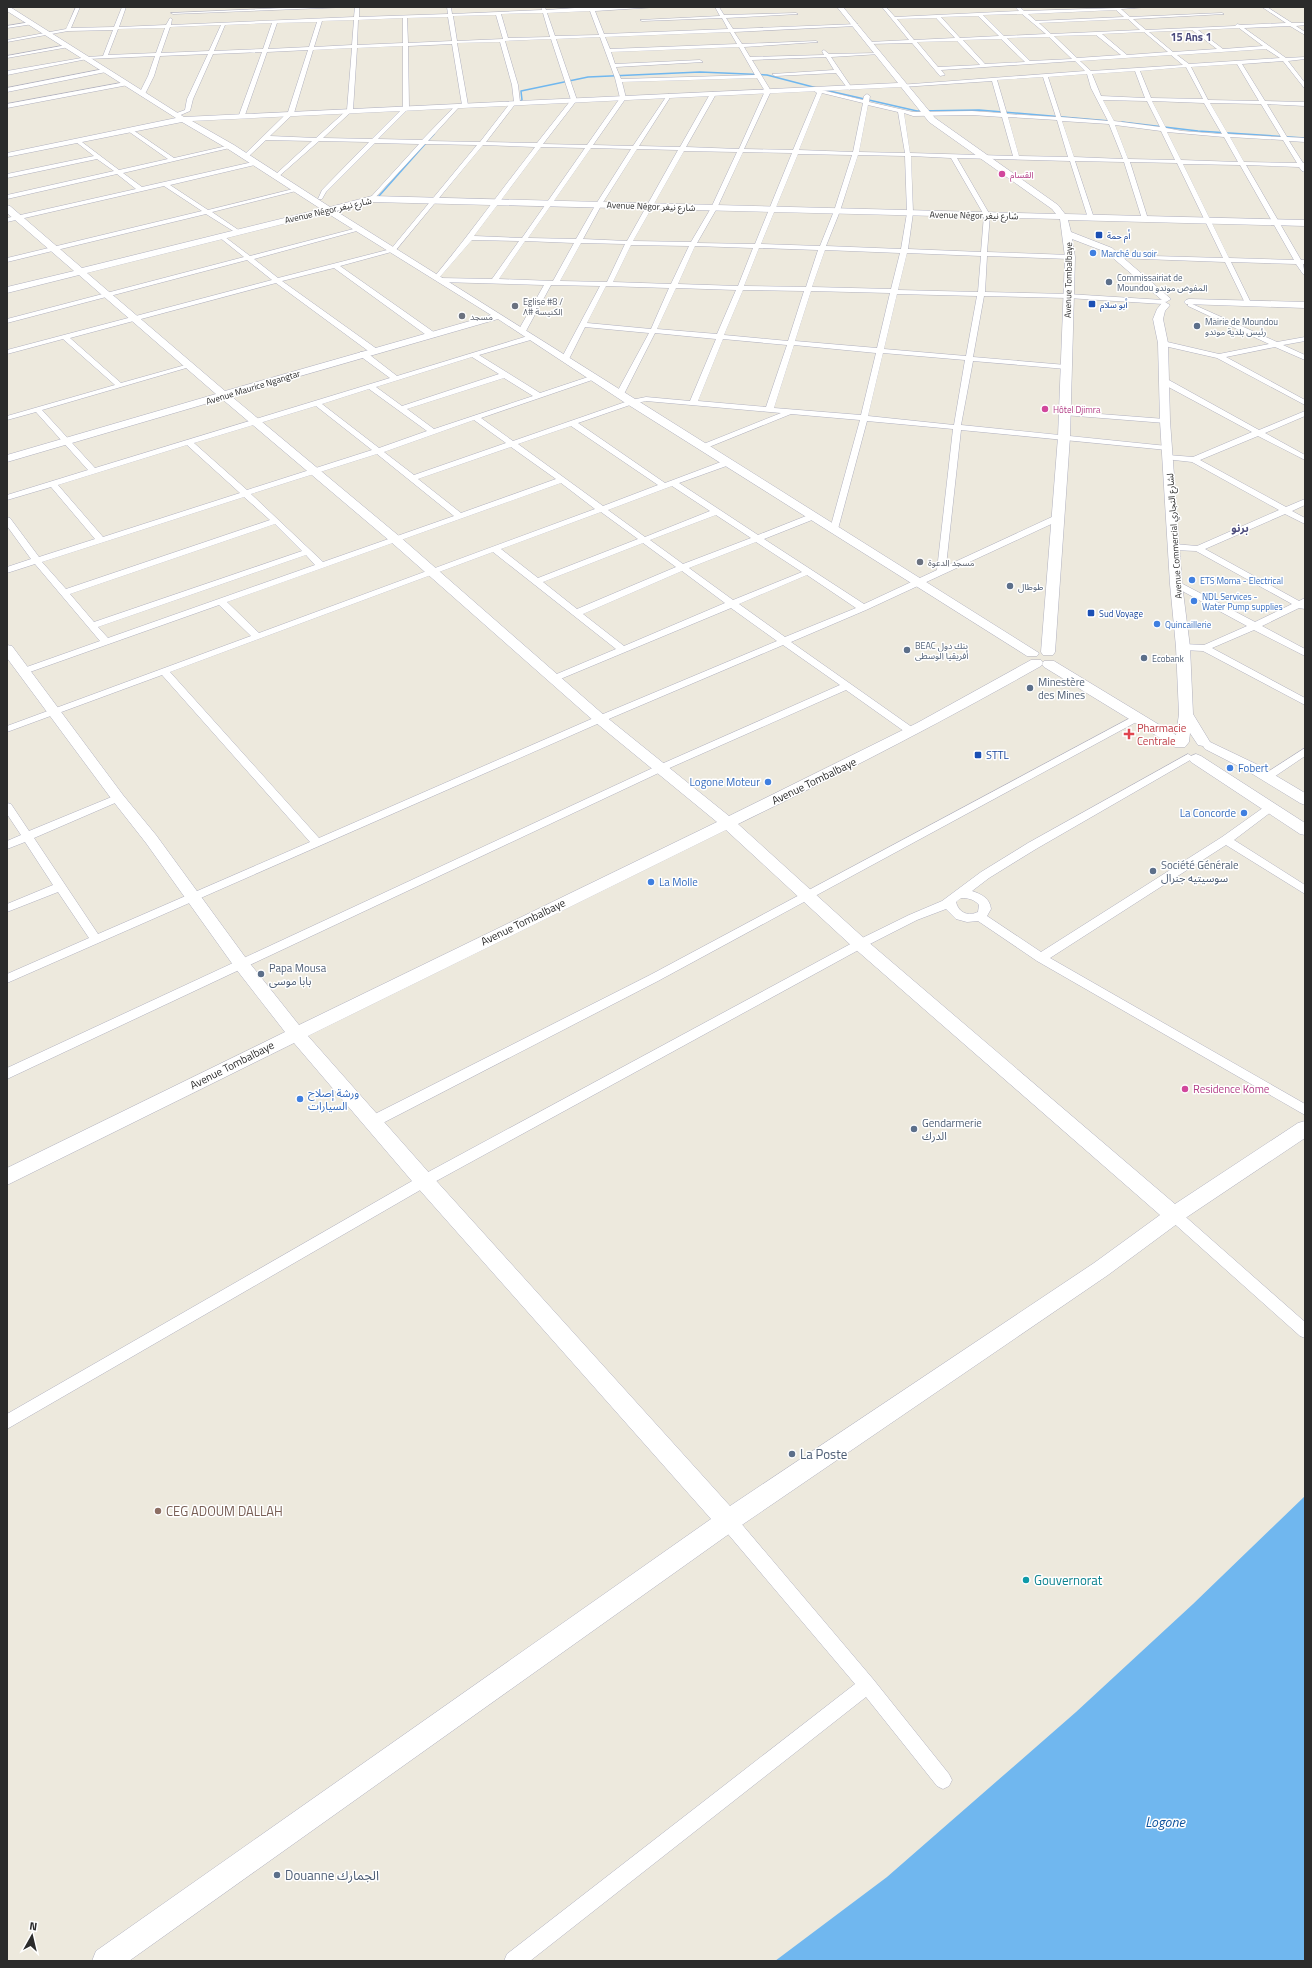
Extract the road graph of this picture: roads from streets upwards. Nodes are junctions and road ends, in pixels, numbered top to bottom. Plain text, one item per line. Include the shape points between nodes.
1 (78, 7) edge
2 (124, 7) edge
3 (176, 7) edge
4 (346, 7) edge
5 (357, 7) edge
6 (449, 7) edge
7 (655, 7) edge
8 (717, 7) edge
9 (791, 7) edge
10 (840, 7) edge
11 (884, 7) edge
12 (1017, 7) edge
13 (1146, 7) edge
14 (1211, 7) edge
15 (1264, 7) edge
16 (592, 8) edge
17 (634, 8) edge
18 (1115, 8) edge
19 (544, 9) edge
20 (9, 11) edge
21 (1023, 12) junction
22 (173, 13) junction
23 (498, 13) junction
24 (978, 13) junction
25 (1222, 14) junction
26 (450, 15) junction
27 (405, 16) junction
28 (936, 16) junction
29 (724, 17) junction
30 (893, 18) junction
31 (1130, 18) junction
32 (1228, 18) dead end
33 (356, 19) junction
34 (320, 20) junction
35 (642, 20) junction
36 (275, 22) junction
37 (1035, 22) junction
38 (1233, 22) dead end
39 (31, 23) junction
40 (224, 23) junction
41 (803, 23) junction
42 (1305, 24) edge
43 (856, 25) junction
44 (1290, 25) junction
45 (167, 26) junction
46 (1239, 26) junction
47 (7, 27) edge
48 (115, 28) junction
49 (1192, 28) junction
50 (68, 30) junction
51 (1145, 30) junction
52 (731, 31) junction
53 (46, 33) junction
54 (1097, 33) junction
55 (650, 34) junction
56 (1305, 34) edge
57 (602, 35) junction
58 (1050, 35) junction
59 (1002, 37) junction
60 (553, 38) junction
61 (957, 39) junction
62 (504, 40) junction
63 (7, 41) edge
64 (913, 41) junction
65 (454, 42) junction
66 (869, 43) junction
67 (405, 44) junction
68 (740, 45) junction
69 (67, 46) junction
70 (354, 46) junction
71 (1268, 47) junction
72 (311, 48) junction
73 (265, 50) junction
74 (1222, 50) junction
75 (608, 51) junction
76 (210, 52) junction
77 (158, 54) junction
78 (878, 54) junction
79 (1174, 54) junction
80 (697, 56) junction
81 (828, 56) junction
82 (7, 57) edge
83 (104, 57) junction
84 (1126, 57) junction
85 (87, 58) junction
86 (1305, 58) edge
87 (748, 59) junction
88 (1284, 59) junction
89 (1077, 60) junction
90 (1238, 62) junction
91 (1029, 63) junction
92 (612, 66) junction
93 (984, 66) junction
94 (1188, 66) junction
95 (937, 69) junction
96 (1137, 69) junction
97 (104, 70) junction
98 (838, 71) junction
99 (1089, 72) junction
100 (7, 73) edge
101 (758, 74) junction
102 (775, 74) dead end
103 (1045, 76) junction
104 (618, 78) junction
105 (994, 79) junction
106 (948, 82) junction
107 (126, 84) junction
108 (902, 85) junction
109 (1305, 87) edge
110 (849, 88) junction
111 (7, 90) edge
112 (817, 90) junction
113 (768, 91) junction
114 (142, 94) junction
115 (713, 94) junction
116 (668, 96) junction
117 (623, 98) junction
118 (1100, 98) junction
119 (866, 99) junction
120 (7, 100) edge
121 (574, 100) junction
122 (1149, 100) junction
123 (1206, 101) junction
124 (515, 103) junction
125 (1262, 103) junction
126 (1305, 104) edge
127 (15, 105) junction
128 (465, 105) junction
129 (7, 106) edge
130 (457, 106) junction
131 (406, 108) junction
132 (350, 110) junction
133 (901, 111) junction
134 (924, 111) junction
135 (291, 113) junction
136 (1004, 113) junction
137 (242, 115) junction
138 (179, 117) junction
139 (1058, 117) junction
140 (1111, 121) junction
141 (1164, 128) junction
142 (130, 130) junction
143 (1226, 133) junction
144 (1305, 136) edge
145 (265, 138) junction
146 (1284, 138) junction
147 (318, 140) junction
148 (1305, 140) edge
149 (78, 141) junction
150 (373, 142) junction
151 (424, 143) junction
152 (482, 145) junction
153 (539, 146) junction
154 (231, 147) junction
155 (589, 147) junction
156 (636, 149) junction
157 (682, 151) junction
158 (739, 151) junction
159 (796, 153) junction
160 (7, 155) edge
161 (855, 155) junction
162 (97, 156) junction
163 (246, 156) junction
164 (908, 156) junction
165 (954, 157) junction
166 (984, 158) junction
167 (1017, 158) junction
168 (173, 160) junction
169 (1071, 160) junction
170 (1126, 160) junction
171 (1181, 162) junction
172 (257, 163) junction
173 (1243, 163) junction
174 (1303, 165) edge
175 (116, 172) junction
176 (1305, 172) edge
177 (7, 176) edge
178 (277, 176) junction
179 (164, 184) junction
180 (140, 189) junction
181 (298, 190) junction
182 (7, 197) edge
183 (308, 197) junction
184 (327, 198) junction
185 (368, 199) junction
186 (433, 200) junction
187 (494, 202) junction
188 (550, 203) junction
189 (599, 204) junction
190 (650, 206) junction
191 (7, 208) edge
192 (714, 208) junction
193 (329, 209) junction
194 (773, 209) junction
195 (837, 211) junction
196 (207, 212) junction
197 (910, 213) junction
198 (987, 215) junction
199 (1063, 217) junction
200 (1091, 218) junction
201 (12, 219) edge
202 (1145, 219) junction
203 (1209, 221) junction
204 (1276, 223) junction
205 (1305, 223) edge
206 (361, 229) junction
207 (238, 232) junction
208 (1068, 234) junction
209 (221, 236) junction
210 (470, 238) junction
211 (524, 240) junction
212 (578, 241) junction
213 (629, 243) junction
214 (693, 244) junction
215 (757, 246) junction
216 (822, 248) junction
217 (56, 249) junction
218 (394, 250) junction
219 (904, 251) junction
220 (984, 253) junction
221 (1070, 257) junction
222 (1118, 257) junction
223 (249, 259) junction
224 (7, 260) edge
225 (1227, 260) junction
226 (1302, 262) edge
227 (334, 265) junction
228 (80, 272) junction
229 (1305, 273) edge
230 (439, 278) junction
231 (495, 280) junction
232 (277, 281) junction
233 (552, 282) junction
234 (606, 284) junction
235 (674, 286) junction
236 (740, 288) junction
237 (7, 290) edge
238 (809, 290) junction
239 (894, 292) junction
240 (106, 295) junction
241 (981, 295) junction
242 (1068, 296) junction
243 (1171, 303) junction
244 (1224, 303) junction
245 (1248, 303) junction
246 (1189, 304) junction
247 (1305, 305) edge
248 (1209, 314) junction
249 (499, 316) junction
250 (136, 318) junction
251 (7, 320) edge
252 (584, 325) junction
253 (522, 331) junction
254 (653, 331) junction
255 (432, 335) junction
256 (65, 337) junction
257 (530, 337) junction
258 (720, 337) junction
259 (1305, 339) edge
260 (790, 343) junction
261 (1163, 344) junction
262 (1278, 346) junction
263 (880, 351) junction
264 (7, 352) edge
265 (368, 352) junction
266 (473, 354) junction
267 (1219, 356) junction
268 (1305, 358) edge
269 (565, 359) junction
270 (969, 359) junction
271 (189, 366) junction
272 (1066, 367) junction
273 (505, 375) junction
274 (395, 378) junction
275 (594, 378) junction
276 (1164, 381) junction
277 (119, 385) junction
278 (370, 386) junction
279 (620, 394) junction
280 (224, 395) junction
281 (539, 396) junction
282 (631, 402) junction
283 (317, 403) junction
284 (693, 403) junction
285 (1305, 403) edge
286 (7, 407) edge
287 (402, 408) junction
288 (37, 409) junction
289 (769, 410) junction
290 (790, 412) junction
291 (1064, 413) junction
292 (1305, 413) edge
293 (16, 416) junction
294 (475, 417) junction
295 (7, 418) edge
296 (864, 418) junction
297 (1165, 421) junction
298 (255, 422) junction
299 (572, 423) junction
300 (957, 427) junction
301 (432, 431) junction
302 (1258, 432) junction
303 (1064, 437) junction
304 (65, 441) junction
305 (188, 442) junction
306 (511, 443) junction
307 (704, 447) junction
308 (378, 451) junction
309 (1168, 452) junction
310 (1305, 458) edge
311 (7, 459) edge
312 (1194, 460) junction
313 (729, 462) junction
314 (93, 471) junction
315 (314, 471) junction
316 (411, 479) junction
317 (562, 480) junction
318 (674, 483) junction
319 (53, 484) junction
320 (664, 486) junction
321 (246, 493) junction
322 (7, 498) edge
323 (1305, 502) edge
324 (602, 509) junction
325 (1286, 510) junction
326 (718, 511) junction
327 (461, 516) junction
328 (814, 516) junction
329 (1057, 518) junction
330 (7, 520) edge
331 (276, 521) junction
332 (1305, 521) edge
333 (834, 529) junction
334 (395, 539) junction
335 (644, 539) junction
336 (757, 539) junction
337 (101, 540) junction
338 (1174, 547) junction
339 (494, 549) junction
340 (1198, 549) junction
341 (307, 552) junction
342 (37, 561) junction
343 (321, 565) junction
344 (682, 568) junction
345 (7, 570) edge
346 (432, 572) junction
347 (808, 572) junction
348 (941, 572) junction
349 (536, 582) junction
350 (919, 583) junction
351 (1176, 584) junction
352 (64, 593) junction
353 (220, 601) junction
354 (732, 604) junction
355 (1303, 604) edge
356 (863, 608) junction
357 (577, 613) junction
358 (93, 626) junction
359 (1255, 626) junction
360 (258, 637) junction
361 (106, 642) junction
362 (786, 642) junction
363 (1183, 647) junction
364 (1205, 648) junction
365 (7, 649) edge
366 (623, 650) junction
367 (1305, 653) edge
368 (1041, 658) junction
369 (24, 671) junction
370 (164, 671) junction
371 (555, 678) junction
372 (847, 686) junction
373 (1305, 702) edge
374 (55, 712) junction
375 (1186, 714) junction
376 (1136, 718) junction
377 (600, 719) junction
378 (7, 729) edge
379 (912, 732) junction
380 (1181, 743) junction
381 (1206, 744) junction
382 (1305, 751) edge
383 (1192, 758) junction
384 (661, 768) junction
385 (1267, 777) junction
386 (118, 798) junction
387 (1305, 800) edge
388 (7, 806) edge
389 (1271, 807) junction
390 (728, 823) junction
391 (1305, 830) edge
392 (28, 837) junction
393 (1226, 840) junction
394 (316, 843) junction
395 (7, 845) edge
396 (62, 886) junction
397 (1305, 890) edge
398 (961, 894) junction
399 (808, 895) junction
400 (194, 897) junction
401 (950, 902) junction
402 (7, 908) edge
403 (979, 916) junction
404 (95, 939) junction
405 (860, 944) junction
406 (1041, 958) junction
407 (242, 965) junction
408 (7, 979) edge
409 (295, 1033) junction
410 (7, 1074) edge
411 (1305, 1110) edge
412 (372, 1122) junction
413 (1305, 1128) edge
414 (7, 1177) edge
415 (424, 1181) junction
416 (1174, 1215) junction
417 (1305, 1331) edge
418 (7, 1422) edge
419 (728, 1521) junction
420 (867, 1685) junction
421 (943, 1780) dead end
422 (106, 1961) edge
423 (514, 1961) edge

1 - 50 street
2 - 48 street
3 - 22 street
4 - 22 street
5 - 33 street
6 - 26 street
7 - 17 street
8 - 29 street
9 - 41 street
10 - 43 street, Avenue Tombalbaye
11 - 30 street
12 - 21 street
13 - 18 street
14 - 25 street
15 - 44 street
16 - 17 street
16 - 19 street
16 - 57 street
17 - 35 street
18 - 21 street
18 - 31 street
19 - 23 street
19 - 60 street
20 - 39 street
21 - 24 street
21 - 37 street
22 - 45 street
23 - 26 street
23 - 62 street
24 - 28 street
24 - 59 street
25 - 31 street
25 - 32 street
26 - 27 street
26 - 65 street
27 - 33 street
27 - 67 street
28 - 30 street
28 - 61 street
29 - 35 street
29 - 41 street
29 - 52 street
30 - 64 street
31 - 37 street
31 - 51 street
33 - 34 street
33 - 70 street
34 - 36 street
34 - 72 street
35 - 55 street
36 - 40 street
36 - 73 street
37 - 58 street
38 - 46 street
39 - 47 street
39 - 53 street
40 - 45 street
40 - 76 street
41 - 43 street
41 - 52 street
42 - 44 street
43 - 66 street, Avenue Tombalbaye
44 - 46 street
44 - 56 street
45 - 48 street
45 - 77 street
46 - 49 street
46 - 71 street
48 - 50 street
48 - 83 street
49 - 51 street
49 - 74 street
50 - 53 street
51 - 54 street
51 - 79 street
52 - 55 street
52 - 68 street
53 - 63 street
53 - 69 street
54 - 58 street
54 - 84 street
55 - 57 street
57 - 60 street
57 - 75 street
58 - 59 street
58 - 89 street
59 - 61 street
59 - 91 street
60 - 62 street
60 - 121 street
61 - 64 street
61 - 93 street
62 - 65 street
62 - 124 street via 515,85
64 - 66 street
64 - 95 street
65 - 67 street
65 - 128 street
66 - 78 street, Avenue Tombalbaye
67 - 70 street
67 - 131 street
68 - 80 street
68 - 81 street via 815,40
68 - 87 street
69 - 82 street
69 - 85 street
70 - 72 street
70 - 132 street
71 - 74 street
71 - 88 street
72 - 73 street
72 - 135 street
73 - 76 street
73 - 137 street
74 - 79 street
75 - 80 street
75 - 92 street
76 - 77 street
76 - 138 street via 187,111
77 - 83 street
77 - 114 street
78 - 81 street
78 - 108 street, Avenue Tombalbaye
79 - 84 street
79 - 94 street
80 - 92 street
81 - 87 street
81 - 98 street
83 - 85 street
84 - 89 street
85 - 97 street
85 - 100 street
86 - 88 street
87 - 101 street
88 - 90 street
88 - 109 street
89 - 91 street
89 - 99 street
90 - 94 street
90 - 125 street
91 - 93 street
92 - 104 street
93 - 95 street
94 - 96 street
94 - 123 street
95 - 106 street
96 - 99 street
96 - 122 street
97 - 107 street
97 - 111 street
98 - 102 street
98 - 110 street
99 - 103 street
99 - 118 street
101 - 104 street
101 - 113 street
103 - 105 street
103 - 139 street
104 - 117 street
105 - 106 street
105 - 136 street
106 - 108 street
107 - 114 street
107 - 127 street
108 - 110 street
108 - 134 street, Avenue Tombalbaye
110 - 112 street
112 - 113 street
112 - 119 street
112 - 159 street
113 - 115 street
113 - 158 street
114 - 138 street
115 - 116 street
115 - 157 street
116 - 117 street
116 - 156 street
117 - 121 street
117 - 155 street
118 - 122 street
118 - 140 street
119 - 133 street
119 - 134 street
119 - 161 street
120 - 127 street
121 - 124 street
121 - 153 street
122 - 123 street
122 - 141 street
123 - 125 street
123 - 143 street
124 - 128 street
124 - 152 street
125 - 126 street
125 - 146 street
127 - 129 street
128 - 130 street
130 - 131 street
130 - 151 street
131 - 132 street
131 - 150 street
132 - 135 street
132 - 147 street
133 - 134 street via 913,114
133 - 164 street
134 - 136 street
134 - 166 street, Avenue Tombalbaye
135 - 137 street
135 - 145 street
136 - 139 street
136 - 167 street
137 - 138 street
138 - 142 street
138 - 154 street
139 - 140 street
139 - 169 street
140 - 141 street
140 - 170 street
141 - 143 street
141 - 171 street
142 - 149 street
142 - 168 street
143 - 146 street
143 - 173 street
144 - 146 street
145 - 147 street
145 - 163 street
146 - 148 street
146 - 174 street
147 - 150 street
147 - 178 street
149 - 160 street
149 - 162 street
150 - 151 street
150 - 184 street via 324,190
151 - 152 street
151 - 185 street
152 - 153 street
152 - 186 street
153 - 155 street
153 - 187 street
154 - 163 street
154 - 168 street
155 - 156 street
155 - 188 street
156 - 157 street
156 - 189 street
157 - 158 street
157 - 190 street
158 - 159 street
158 - 192 street
159 - 161 street
159 - 194 street
161 - 164 street
161 - 195 street
162 - 175 street
162 - 177 street
163 - 172 street
164 - 165 street
164 - 197 street
165 - 166 street
165 - 198 street
166 - 167 street
166 - 199 street, Avenue Tombalbaye via 1054,207
167 - 169 street
168 - 175 street
169 - 170 street
169 - 200 street
170 - 171 street
170 - 202 street
171 - 173 street
171 - 203 street
172 - 178 street
172 - 179 street
173 - 174 street
173 - 204 street
174 - 176 street
175 - 180 street
175 - 182 street
178 - 181 street
179 - 180 street
179 - 196 street
180 - 201 street
181 - 183 street
181 - 196 street
183 - 184 street
183 - 193 street
184 - 185 street
185 - 186 street, Avenue Négor شارع نيغر
185 - 193 street, Avenue Négor شارع نيغر
186 - 187 street, Avenue Négor شارع نيغر
186 - 218 street
187 - 188 street, Avenue Négor شارع نيغر
187 - 210 street
188 - 189 street, Avenue Négor شارع نيغر
188 - 211 street
189 - 190 street, Avenue Négor شارع نيغر
189 - 212 street
190 - 192 street, Avenue Négor شارع نيغر
190 - 213 street
191 - 201 street
192 - 194 street, Avenue Négor شارع نيغر
192 - 214 street
193 - 206 street
193 - 207 street, Avenue Négor شارع نيغر
194 - 195 street, Avenue Négor شارع نيغر
194 - 215 street
195 - 197 street, Avenue Négor شارع نيغر
195 - 216 street
196 - 207 street
196 - 217 street
197 - 198 street, Avenue Négor شارع نيغر
197 - 219 street
198 - 199 street, Avenue Négor شارع نيغر
198 - 220 street
199 - 200 street, Avenue Négor شارع نيغر
199 - 208 street, Avenue Tombalbaye
200 - 202 street, Avenue Négor شارع نيغر
201 - 217 street
202 - 203 street, Avenue Négor شارع نيغر
203 - 204 street, Avenue Négor شارع نيغر
203 - 225 street
204 - 205 street, Avenue Négor شارع نيغر
204 - 226 street
206 - 218 street
206 - 223 street
207 - 209 street, Avenue Négor شارع نيغر
208 - 221 street, Avenue Tombalbaye
208 - 222 street via 1092,242
209 - 223 street
209 - 228 street, Avenue Négor شارع نيغر
210 - 211 street
210 - 230 street
211 - 212 street
211 - 231 street
212 - 213 street
212 - 233 street
213 - 214 street
213 - 234 street
214 - 215 street
214 - 235 street
215 - 216 street
215 - 236 street
216 - 219 street
216 - 238 street
217 - 224 street
217 - 228 street
218 - 227 street
218 - 230 street
219 - 220 street
219 - 239 street
220 - 221 street
220 - 241 street
221 - 242 street, Avenue Tombalbaye
222 - 225 street
222 - 243 street
223 - 232 street
223 - 240 street
225 - 226 street
225 - 245 street
226 - 229 street
227 - 232 street
227 - 255 street
228 - 237 street, Avenue Négor شارع نيغر
228 - 240 street
230 - 231 street
230 - 249 street
231 - 233 street
232 - 250 street
232 - 265 street
233 - 234 street
233 - 253 street
234 - 235 street
234 - 252 street
235 - 236 street
235 - 254 street
236 - 238 street
236 - 258 street
238 - 239 street
238 - 260 street
239 - 241 street
239 - 263 street
240 - 250 street
240 - 251 street
241 - 242 street
241 - 270 street
242 - 243 street
242 - 272 street, Avenue Tombalbaye
243 - 246 street
243 - 261 street, Avenue Commercial لشارع التجاري via 1160,311 1158,319
244 - 245 street
244 - 246 street
244 - 248 street via 1216,306
245 - 247 street
246 - 248 street
248 - 262 street
249 - 253 street
249 - 255 street, Avenue Maurice Ngangtar
250 - 256 street
250 - 271 street
252 - 254 street
252 - 269 street
253 - 257 street
254 - 258 street
254 - 279 street
255 - 265 street, Avenue Maurice Ngangtar
256 - 264 street
256 - 277 street
257 - 266 street
257 - 269 street
258 - 260 street
258 - 284 street
259 - 262 street
260 - 263 street
260 - 289 street
261 - 267 street
261 - 276 street, Avenue Commercial لشارع التجاري
262 - 267 street
262 - 268 street
263 - 270 street
263 - 296 street
265 - 274 street
265 - 280 street, Avenue Maurice Ngangtar
266 - 273 street
266 - 274 street
267 - 285 street
269 - 275 street
270 - 272 street
270 - 300 street
271 - 277 street
271 - 280 street
272 - 291 street, Avenue Tombalbaye
273 - 281 street
273 - 287 street
274 - 278 street
275 - 279 street
275 - 281 street
276 - 297 street, Avenue Commercial لشارع التجاري
276 - 302 street
277 - 288 street
278 - 283 street
278 - 287 street
279 - 282 street
280 - 298 street
280 - 304 street, Avenue Maurice Ngangtar
281 - 294 street
282 - 284 street via 646,399
282 - 299 street
282 - 307 street
283 - 298 street
283 - 308 street
284 - 289 street
286 - 293 street
287 - 301 street
288 - 293 street
288 - 304 street
289 - 290 street
290 - 296 street
290 - 307 street
291 - 297 street
291 - 303 street, Avenue Tombalbaye
292 - 302 street
293 - 295 street
294 - 301 street
294 - 306 street
296 - 300 street
296 - 333 street
297 - 309 street, Avenue Commercial لشارع التجاري
298 - 305 street
298 - 315 street
299 - 306 street
299 - 320 street
300 - 303 street
300 - 348 street
301 - 308 street
302 - 310 street
302 - 312 street
303 - 309 street
303 - 329 street, Avenue Tombalbaye
304 - 311 street, Avenue Maurice Ngangtar
304 - 314 street
305 - 314 street
305 - 321 street
306 - 316 street
306 - 317 street
307 - 313 street
308 - 315 street
308 - 316 street
309 - 312 street
309 - 338 street, Avenue Commercial لشارع التجاري
312 - 325 street
313 - 318 street
313 - 328 street
314 - 319 street
315 - 321 street
315 - 334 street
316 - 327 street
317 - 324 street
317 - 327 street
318 - 320 street
318 - 326 street
319 - 322 street
319 - 337 street
320 - 324 street
321 - 331 street
321 - 337 street
323 - 325 street
324 - 335 street
324 - 339 street
325 - 332 street
325 - 340 street
326 - 335 street
326 - 336 street
327 - 334 street
328 - 333 street
328 - 336 street
329 - 348 street
329 - 368 street, Avenue Tombalbaye
330 - 342 street
331 - 341 street
331 - 352 street
333 - 350 street
334 - 343 street
334 - 346 street
335 - 344 street
335 - 349 street
336 - 344 street
336 - 347 street
337 - 342 street
338 - 340 street
338 - 351 street, Avenue Commercial لشارع التجاري
339 - 346 street
339 - 349 street
340 - 355 street
341 - 343 street
341 - 358 street
342 - 345 street
342 - 352 street
343 - 353 street
344 - 354 street
344 - 357 street
346 - 360 street
346 - 371 street
347 - 354 street
347 - 356 street
348 - 350 street
349 - 357 street
350 - 356 street
350 - 368 street
351 - 359 street
351 - 363 street, Avenue Commercial لشارع التجاري
352 - 358 street
353 - 360 street
353 - 361 street
354 - 362 street
354 - 366 street
355 - 359 street
356 - 362 street
357 - 366 street
358 - 361 street
359 - 364 street
359 - 367 street
360 - 370 street
361 - 369 street
362 - 372 street
362 - 377 street
363 - 364 street
363 - 375 street, Avenue Commercial لشارع التجاري
364 - 373 street
365 - 369 street
366 - 371 street
368 - 376 street
368 - 379 street, Avenue Tombalbaye via 976,698
369 - 374 street
370 - 374 street
370 - 394 street
371 - 377 street
372 - 379 street
372 - 384 street
374 - 378 street
374 - 386 street
375 - 380 street, Avenue Commercial لشارع التجاري
375 - 381 street
376 - 380 street
376 - 399 street
377 - 384 street
377 - 394 street
379 - 390 street, Avenue Tombalbaye
380 - 381 street via 1194,739
380 - 383 street via 1180,751
381 - 383 street via 1212,754 1203,759
381 - 385 street
382 - 385 street
383 - 389 street
383 - 398 street via 1032,846
384 - 390 street
384 - 407 street
385 - 387 street
386 - 392 street
386 - 400 street
388 - 392 street
389 - 391 street
389 - 393 street
390 - 399 street
390 - 409 street, Avenue Tombalbaye
392 - 395 street
392 - 396 street
393 - 397 street
393 - 406 street
394 - 400 street
396 - 402 street
396 - 404 street
398 - 401 street
398 - 403 street via 971,895 983,902 985,910
399 - 405 street
399 - 412 street via 654,978
400 - 404 street
400 - 407 street
401 - 403 street via 950,908 961,917
401 - 405 street
403 - 406 street
404 - 408 street
405 - 415 street
405 - 416 street
406 - 411 street
407 - 409 street
407 - 410 street
409 - 412 street
409 - 414 street, Avenue Tombalbaye
412 - 415 street
413 - 416 street
415 - 418 street
415 - 419 street
416 - 417 street
416 - 419 street via 1101,1269
419 - 420 street
419 - 422 street
420 - 421 street
420 - 423 street

